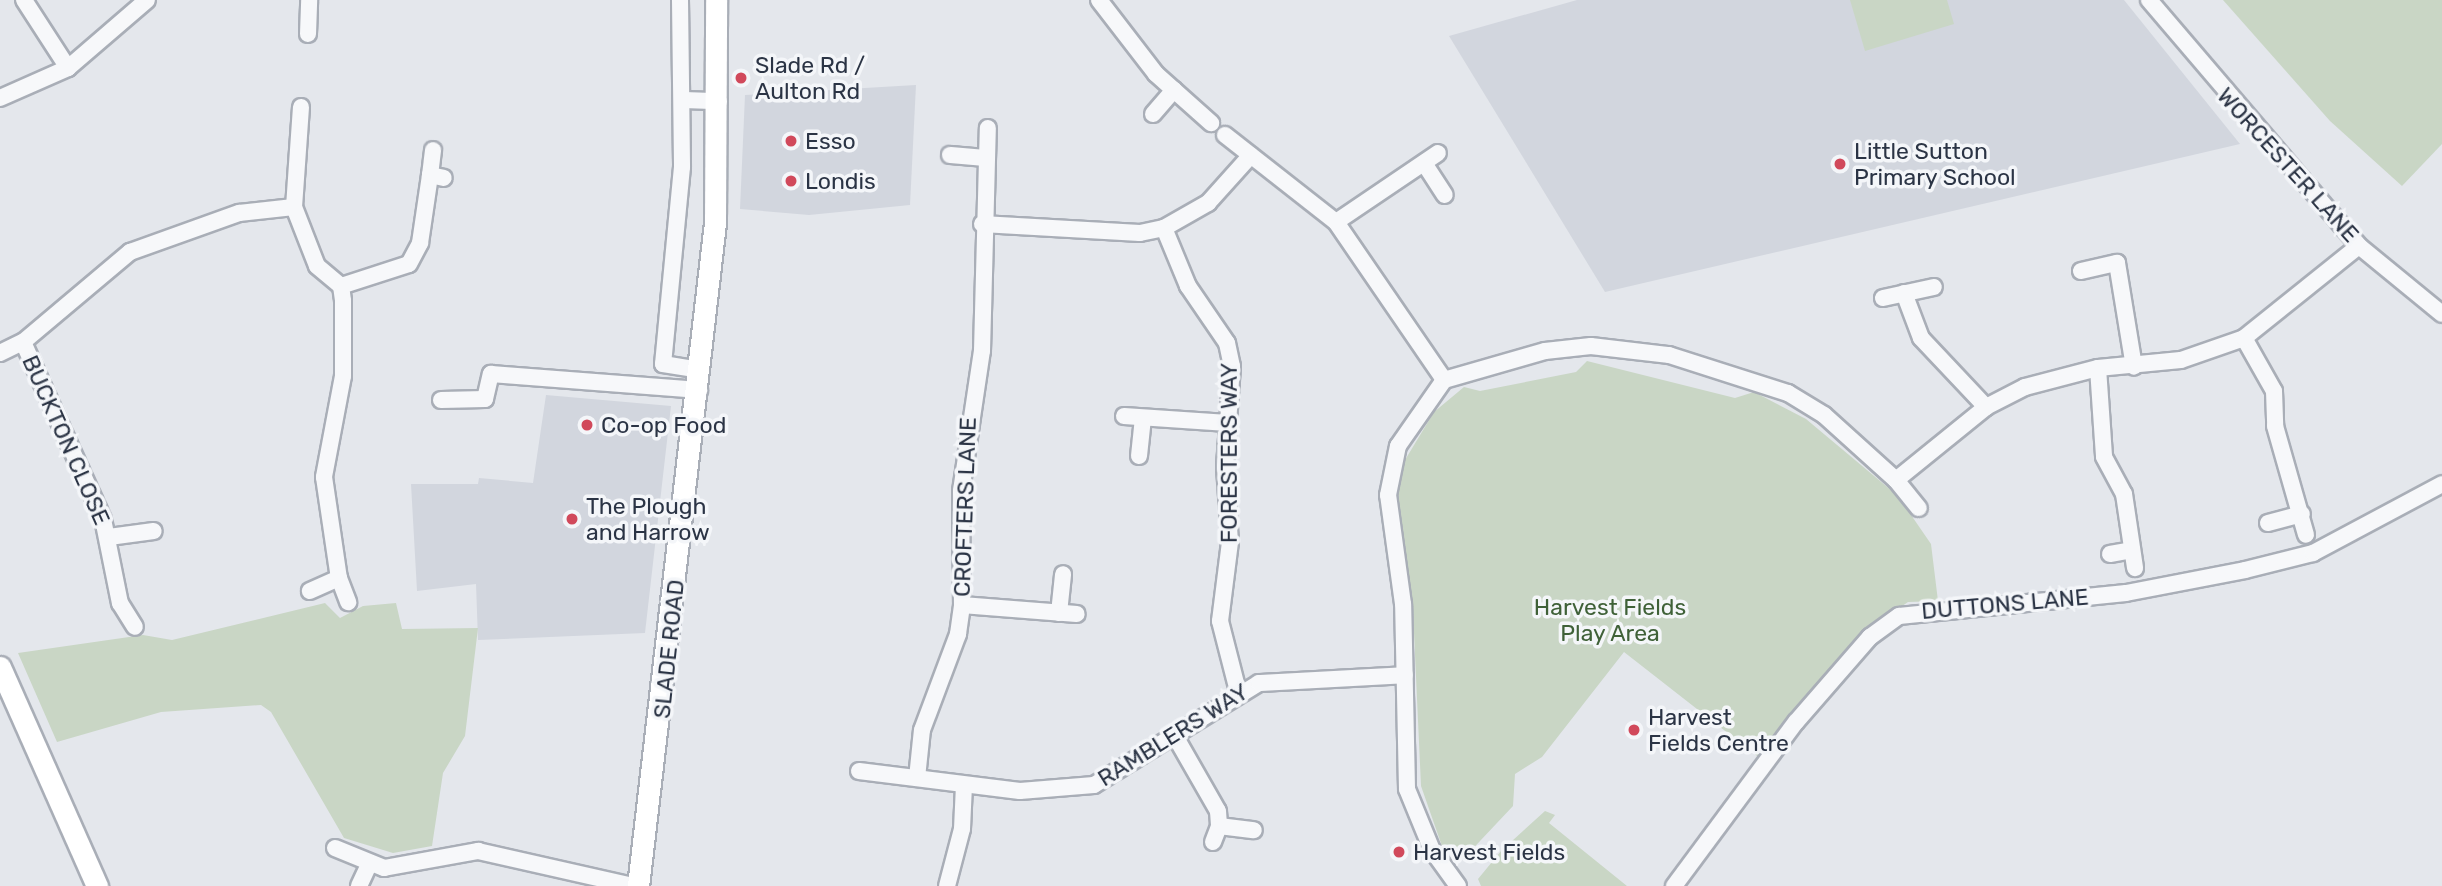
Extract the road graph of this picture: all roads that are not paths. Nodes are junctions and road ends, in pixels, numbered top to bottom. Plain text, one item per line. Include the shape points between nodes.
1 (24, 0) edge
2 (147, 0) edge
3 (309, 0) edge
4 (680, 0) edge
5 (716, 0) edge
6 (1099, 0) edge
7 (2149, 0) edge
8 (308, 34) dead end
9 (68, 68) junction
10 (1174, 90) junction
11 (0, 98) edge
12 (684, 100) junction
13 (719, 101) junction
14 (302, 107) dead end
15 (1153, 114) dead end
16 (1211, 123) dead end
17 (988, 128) dead end
18 (1225, 135) dead end
19 (433, 150) dead end
20 (950, 155) dead end
21 (1251, 155) junction
22 (986, 158) junction
23 (1445, 195) dead end
24 (295, 207) junction
25 (1335, 222) junction
26 (982, 224) junction
27 (1164, 228) junction
28 (2359, 246) junction
29 (2081, 271) dead end
30 (341, 286) junction
31 (1934, 287) dead end
32 (1904, 293) junction
33 (1883, 298) dead end
34 (2442, 314) edge
35 (2244, 338) junction
36 (23, 342) junction
37 (0, 353) edge
38 (2134, 367) junction
39 (2098, 368) junction
40 (699, 380) junction
41 (1444, 380) junction
42 (440, 400) dead end
43 (1986, 407) junction
44 (1124, 416) dead end
45 (1143, 418) junction
46 (1228, 423) junction
47 (1139, 456) dead end
48 (1896, 480) junction
49 (2442, 484) edge
50 (1919, 509) dead end
51 (2302, 514) junction
52 (2268, 523) dead end
53 (154, 531) dead end
54 (2306, 535) dead end
55 (109, 537) junction
56 (2132, 550) junction
57 (2110, 554) dead end
58 (2135, 568) dead end
59 (1063, 574) dead end
60 (338, 578) junction
61 (310, 591) dead end
62 (348, 602) dead end
63 (961, 605) junction
64 (1059, 612) junction
65 (1077, 614) dead end
66 (135, 627) dead end
67 (0, 667) edge
68 (1405, 675) junction
69 (1238, 691) junction
70 (1175, 736) junction
71 (859, 771) dead end
72 (917, 778) junction
73 (964, 785) junction
74 (1254, 830) dead end
75 (335, 848) dead end
76 (369, 865) junction
77 (1453, 885) edge
78 (97, 886) edge
79 (359, 886) edge
80 (633, 886) edge
81 (638, 886) edge
82 (947, 886) edge
83 (1675, 886) edge

1 - 9 street
2 - 9 street
3 - 8 street
4 - 12 street
5 - 13 main road, SLADE ROAD
6 - 10 street via 1120,33
7 - 28 street, WORCESTER LANE
9 - 11 street
10 - 15 street
10 - 16 street
12 - 13 street
12 - 40 street via 663,365
13 - 40 main road, SLADE ROAD
14 - 24 street
17 - 22 street, CROFTERS LANE
18 - 21 street
19 - 30 street via 437,176 420,243 409,264
20 - 22 street
21 - 25 street
21 - 27 street via 1208,203
22 - 26 street, CROFTERS LANE
23 - 25 street via 1431,158
24 - 30 street via 317,266
24 - 36 street via 239,213 130,252
25 - 41 street
26 - 27 street via 1140,233
26 - 63 street, CROFTERS LANE via 982,351 962,477
27 - 46 street, FORESTERS WAY via 1188,286 1227,343 1233,389
28 - 34 street, WORCESTER LANE
28 - 35 street
29 - 38 street via 2116,263
30 - 60 street via 343,376 324,477
31 - 32 street
32 - 33 street
32 - 43 street via 1921,338
35 - 38 street via 2212,354
35 - 51 street via 2274,391 2275,426
36 - 37 street
36 - 55 street, BUCKTON CLOSE
38 - 39 street
39 - 43 street via 2044,379
39 - 56 street via 2104,457 2124,494
40 - 42 street via 491,374 485,399
40 - 81 main road, SLADE ROAD
41 - 48 street via 1545,351 1591,346 1669,355 1788,393 1833,423
41 - 68 street via 1412,420 1389,472
43 - 48 street
44 - 45 street
45 - 46 street
45 - 47 street
46 - 69 street, FORESTERS WAY via 1230,542 1220,621
48 - 50 street
49 - 83 street, DUTTONS LANE via 2313,552 2245,570 2126,593 1899,616 1870,637 1796,722
51 - 52 street
51 - 54 street
53 - 55 street, BUCKTON CLOSE
55 - 66 street, BUCKTON CLOSE via 120,603
56 - 57 street
56 - 58 street
59 - 64 street
60 - 61 street
60 - 62 street
63 - 64 street
63 - 72 street, CROFTERS LANE via 958,634 922,730
64 - 65 street
67 - 78 main road
68 - 69 street, RAMBLERS WAY via 1287,677
68 - 77 street via 1407,789 1415,817
69 - 70 street, RAMBLERS WAY
70 - 73 street, RAMBLERS WAY via 1094,785 1038,792
70 - 74 street via 1218,811 1216,834
71 - 72 street, RAMBLERS WAY
72 - 73 street, RAMBLERS WAY
73 - 82 street via 962,829
75 - 76 street
76 - 79 street
76 - 80 street via 401,866 478,850

